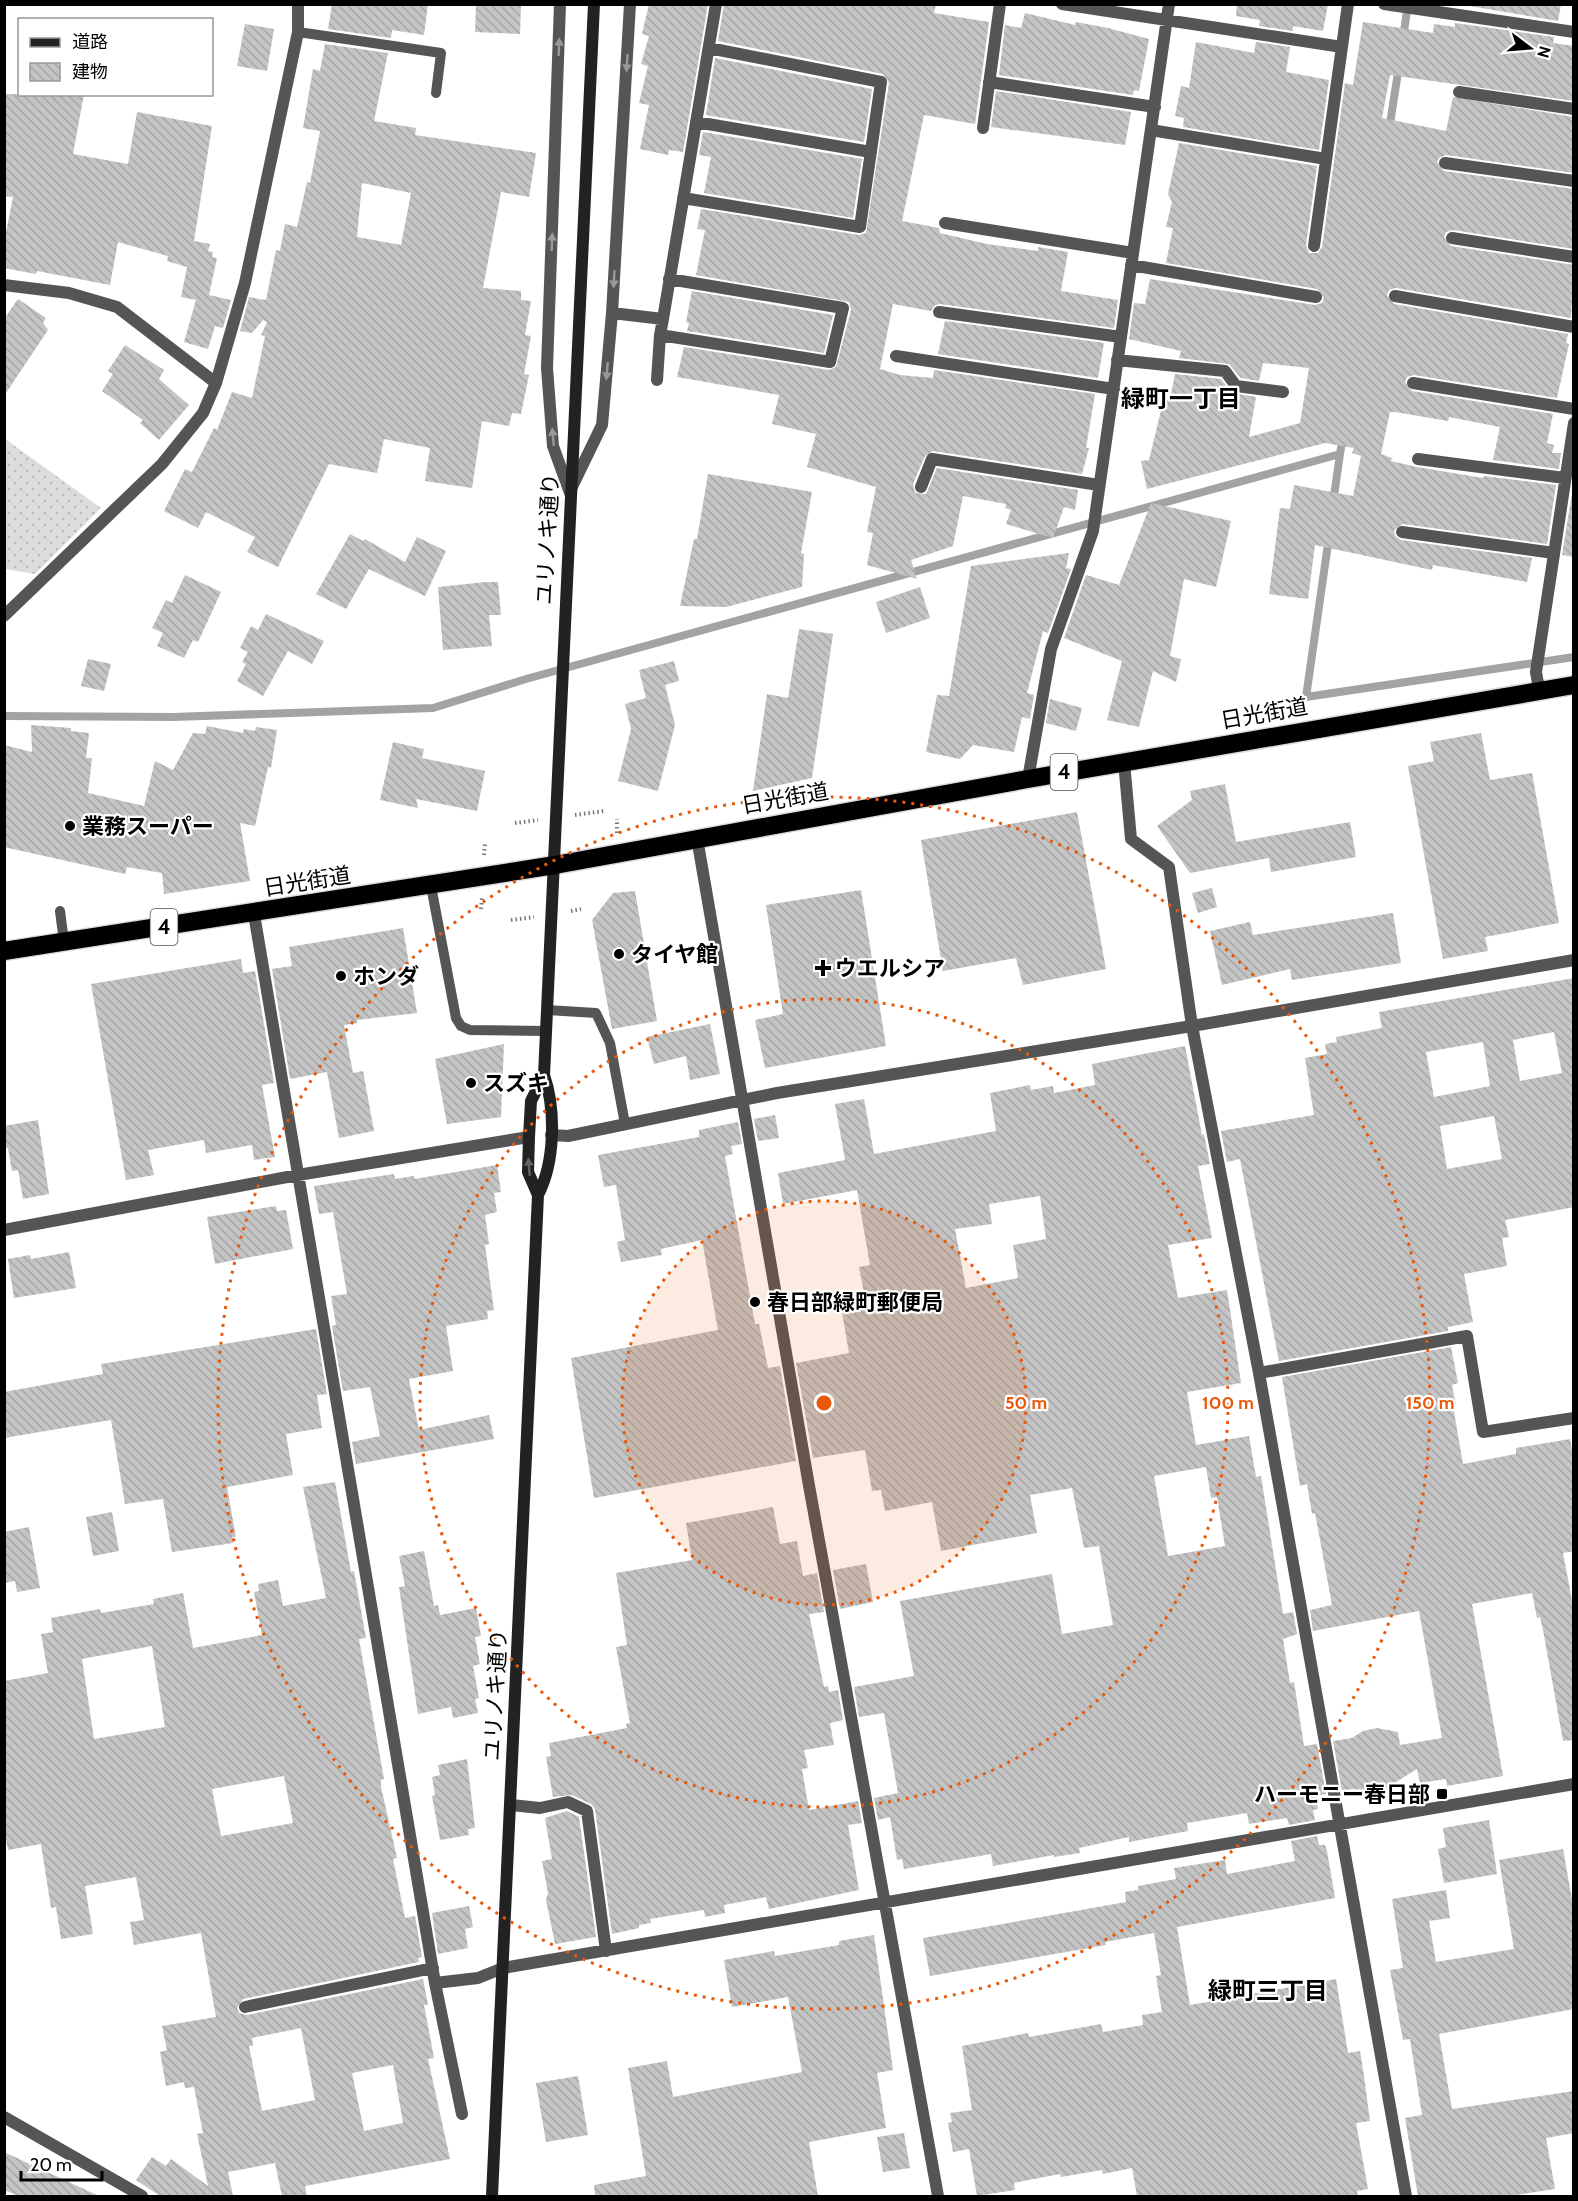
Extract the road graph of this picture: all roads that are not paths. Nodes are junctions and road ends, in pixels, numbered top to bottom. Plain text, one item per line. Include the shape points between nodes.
1 (298, 4) edge
2 (560, 4) edge
3 (594, 4) edge
4 (630, 4) edge
5 (716, 4) edge
6 (1000, 4) edge
7 (1062, 4) edge
8 (1169, 4) edge
9 (1348, 4) edge
10 (1384, 4) edge
11 (1167, 20) junction
12 (298, 32) junction
13 (1574, 32) edge
14 (1342, 47) junction
15 (709, 48) junction
16 (989, 82) junction
17 (1459, 92) dead end
18 (436, 93) dead end
19 (1155, 107) junction
20 (1574, 109) edge
21 (696, 122) junction
22 (983, 128) dead end
23 (1151, 130) junction
24 (871, 152) junction
25 (1326, 159) junction
26 (1446, 163) dead end
27 (1574, 181) edge
28 (683, 198) junction
29 (945, 223) dead end
30 (1452, 238) dead end
31 (1314, 246) dead end
32 (1574, 257) edge
33 (1132, 259) junction
34 (669, 279) junction
35 (4, 285) edge
36 (1395, 296) dead end
37 (1316, 297) dead end
38 (939, 312) dead end
39 (612, 313) junction
40 (663, 319) junction
41 (1574, 327) edge
42 (660, 335) junction
43 (1121, 337) junction
44 (896, 356) dead end
45 (1118, 360) junction
46 (657, 380) dead end
47 (216, 383) junction
48 (1413, 384) dead end
49 (1114, 389) junction
50 (1283, 392) dead end
51 (1574, 409) edge
52 (1574, 423) edge
53 (1418, 459) dead end
54 (1565, 478) junction
55 (1099, 485) junction
56 (921, 488) dead end
57 (570, 493) junction
58 (1402, 532) dead end
59 (1554, 553) junction
60 (4, 616) edge
61 (1574, 685) edge
62 (1539, 689) junction
63 (1124, 762) junction
64 (1028, 779) junction
65 (697, 838) junction
66 (555, 865) junction
67 (431, 886) junction
68 (60, 911) dead end
69 (254, 914) junction
70 (64, 942) junction
71 (4, 951) edge
72 (1574, 960) edge
73 (547, 1010) junction
74 (1192, 1026) junction
75 (546, 1031) junction
76 (544, 1075) junction
77 (743, 1099) junction
78 (625, 1124) junction
79 (550, 1135) junction
80 (529, 1137) junction
81 (298, 1175) junction
82 (538, 1194) junction
83 (4, 1230) edge
84 (1259, 1373) junction
85 (1574, 1418) edge
86 (1574, 1784) edge
87 (511, 1805) junction
88 (1341, 1825) junction
89 (884, 1903) junction
90 (606, 1951) junction
91 (433, 1968) junction
92 (503, 1968) junction
93 (435, 1983) junction
94 (245, 2007) dead end
95 (462, 2115) dead end
96 (4, 2117) edge
97 (142, 2196) edge
98 (492, 2196) edge
99 (938, 2196) edge
100 (1406, 2196) edge

1 - 12 street
57 -> 2 street via 553,446 547,368
3 - 57 street, ユリノキ通り
4 -> 39 street
5 - 15 street
6 - 16 street
7 - 11 street
8 - 11 street
9 - 14 street
10 - 13 street
11 - 14 street
11 - 19 street
12 - 18 lane via 441,53
12 - 47 street via 245,284
14 - 25 street
15 - 21 street
15 - 24 street via 881,82
16 - 19 street
16 - 22 street
17 - 20 street
19 - 23 street
21 - 24 street
21 - 28 street
23 - 25 street
23 - 33 street
24 - 28 street via 860,227
25 - 31 street
26 - 27 street
28 - 34 street
29 - 33 street
30 - 32 street
33 - 37 street
33 - 43 street
34 - 40 street
34 - 42 street via 843,308 830,362
35 - 47 street via 69,293 117,307
36 - 41 street
38 - 43 street
39 - 40 street
39 -> 57 street via 602,425
40 - 42 street
42 - 46 street
43 - 45 street
44 - 49 street
45 - 49 street
45 - 50 street via 1225,371 1236,386
47 - 60 street via 203,413 162,464
48 - 51 street
49 - 55 street
52 - 54 street
53 - 54 street
54 - 59 street
55 - 56 street via 932,459
55 - 64 street via 1093,531 1051,649
57 - 66 street, ユリノキ通り
58 - 59 street
59 - 62 street via 1536,672
61 - 62 highway, 日光街道 / 4
62 - 63 highway, 日光街道 / 4
63 - 64 highway, 日光街道 / 4
63 - 74 street via 1131,839 1169,867
64 - 65 highway, 日光街道 / 4
65 - 66 highway, 日光街道 / 4
65 - 77 street
66 - 67 highway, 日光街道 / 4
66 - 73 street, ユリノキ通り
67 - 69 highway, 日光街道 / 4
67 - 75 lane via 456,1018 461,1026 470,1030
68 - 70 lane
69 - 70 highway, 日光街道 / 4
69 - 81 street
70 - 71 highway, 日光街道 / 4
72 - 74 street
73 - 75 street, ユリノキ通り
73 - 78 lane via 596,1013 610,1043
74 - 77 street
74 - 84 street
75 - 76 street, ユリノキ通り
76 - 79 street, ユリノキ通り via 550,1094
76 - 80 street, ユリノキ通り via 531,1101
77 - 78 street
77 - 89 street
78 - 79 street via 568,1136
79 - 82 street, ユリノキ通り via 548,1176
80 - 81 street
82 -> 80 street, ユリノキ通り via 528,1172
81 - 83 street
81 - 91 street
82 - 87 street, ユリノキ通り
84 - 85 street via 1467,1336 1483,1432
84 - 88 street
86 - 88 street
87 - 90 street via 540,1808 568,1802 587,1811
87 - 92 street, ユリノキ通り
88 - 89 street
88 - 100 street
89 - 90 street
89 - 99 street
90 - 92 street
91 - 93 street
91 - 94 street
92 - 93 street via 478,1978
92 - 98 street, ユリノキ通り
93 - 95 street
96 - 97 street

